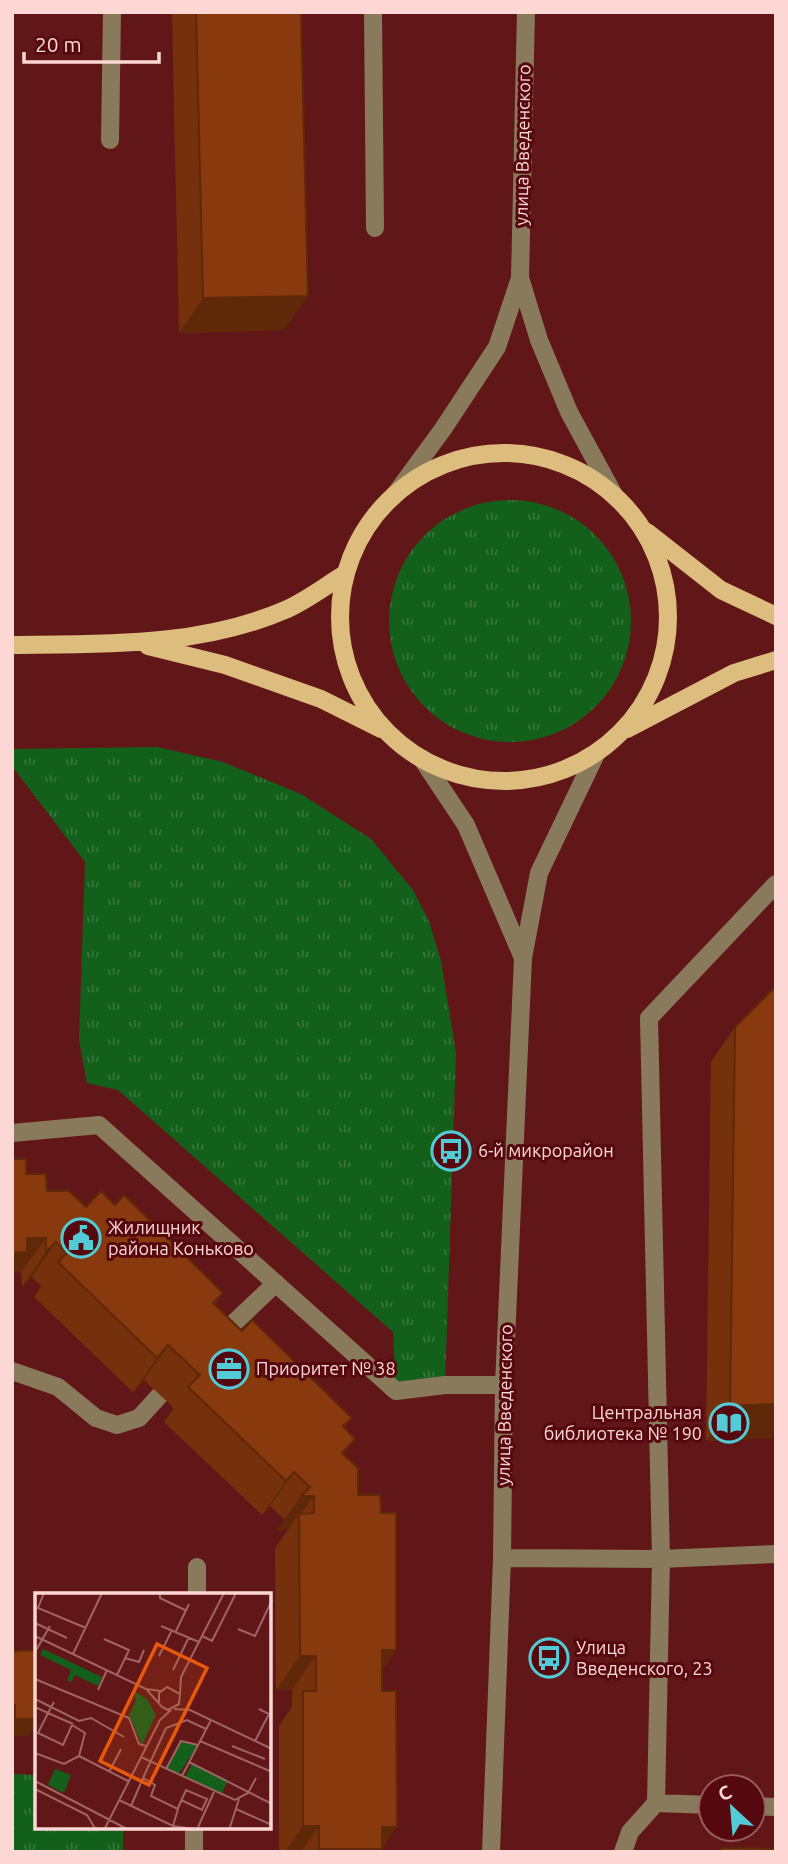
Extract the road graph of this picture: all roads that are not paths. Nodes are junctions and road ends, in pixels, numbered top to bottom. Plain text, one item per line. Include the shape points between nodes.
1 (111, 12) edge
2 (373, 12) edge
3 (526, 12) edge
4 (110, 141) dead end
5 (374, 228) dead end
6 (520, 278) junction
7 (396, 493) junction
8 (612, 493) junction
9 (644, 530) junction
10 (345, 574) junction
11 (776, 616) edge
12 (138, 644) junction
13 (12, 645) edge
14 (776, 660) edge
15 (383, 730) junction
16 (624, 730) junction
17 (596, 754) junction
18 (425, 762) junction
19 (776, 884) edge
20 (523, 958) junction
21 (12, 1133) edge
22 (276, 1283) junction
23 (204, 1352) edge
24 (12, 1371) edge
25 (504, 1385) junction
26 (160, 1395) edge
27 (776, 1554) edge
28 (502, 1558) junction
29 (661, 1559) junction
30 (197, 1567) dead end
31 (197, 1593) edge
32 (656, 1803) junction
33 (697, 1804) edge
34 (194, 1829) edge
35 (194, 1852) edge
36 (491, 1852) edge
37 (622, 1852) edge

1 - 4 street
2 - 5 street
3 - 6 street, улица Введенского
6 - 7 street, улица Введенского via 497,347
6 - 8 street, улица Введенского via 569,412
7 - 8 main road via 435,467 481,454 528,454 573,467
7 - 10 main road via 356,544
8 - 9 main road
9 - 11 main road via 721,590
9 - 16 main road via 664,579 668,634 654,685
10 - 12 main road via 286,609 227,630
10 - 15 main road via 339,616 344,657 359,696
12 - 13 main road
12 - 15 main road via 237,669 321,699
14 - 16 main road via 734,673
15 - 18 main road
16 - 17 main road
17 - 18 main road via 555,774 511,782 466,778
17 - 20 street, улица Введенского via 539,873
18 - 20 street, улица Введенского via 467,825
19 - 29 street via 649,1018
20 - 25 street, улица Введенского
21 - 22 street via 99,1125
22 - 23 street
22 - 25 street via 396,1391
24 - 26 street via 58,1387 96,1418 117,1425 139,1418
25 - 28 street, улица Введенского
27 - 29 street
28 - 29 street
28 - 36 street, улица Введенского
29 - 32 street
30 - 31 street
32 - 33 street
32 - 37 street via 630,1832
34 - 35 street

